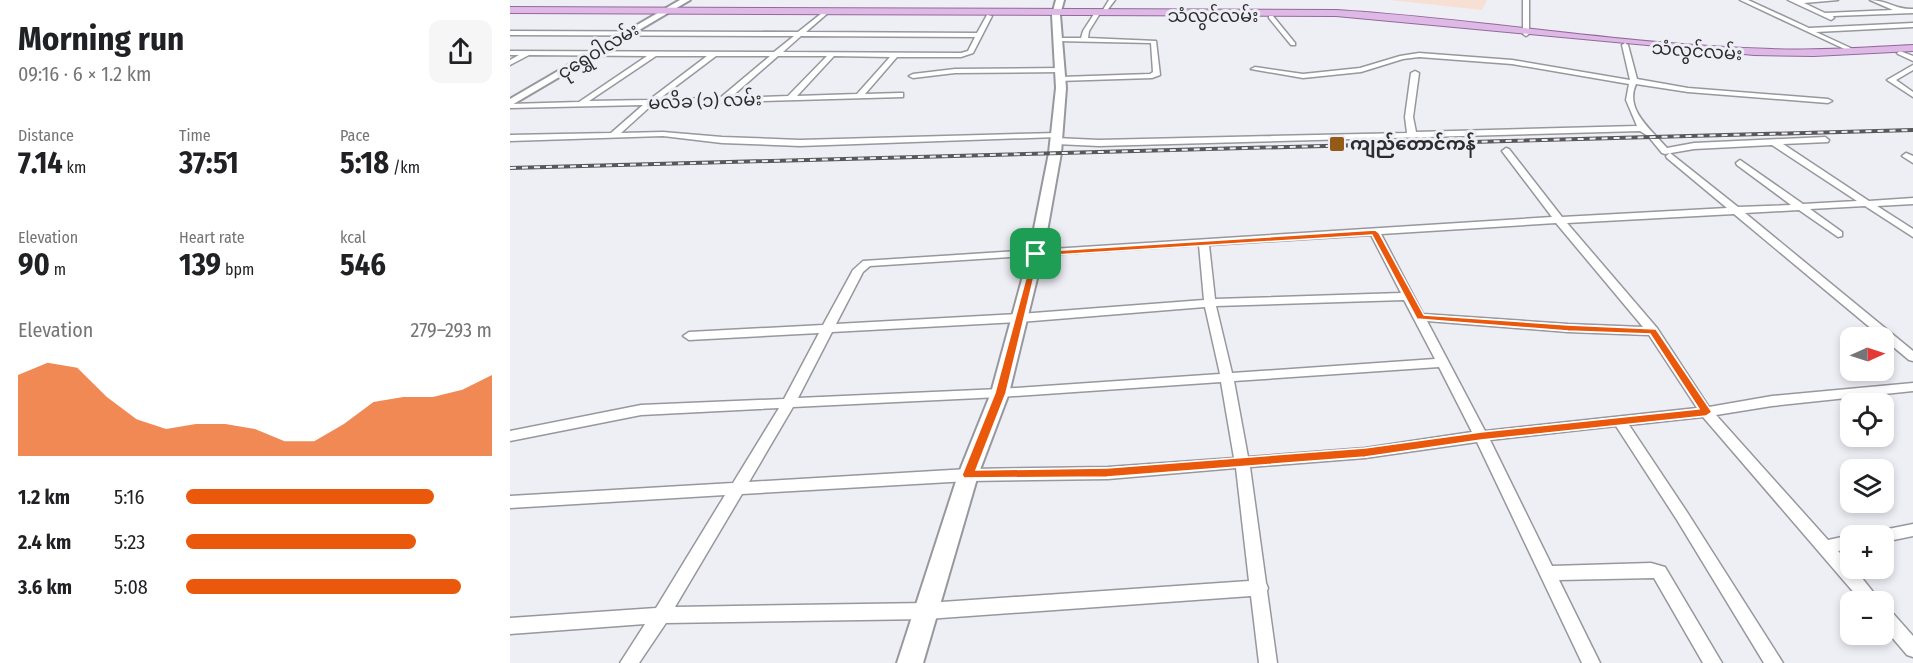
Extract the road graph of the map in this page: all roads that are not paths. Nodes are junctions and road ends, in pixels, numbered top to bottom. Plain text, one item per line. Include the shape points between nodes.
1 (686, 0) edge
2 (1112, 0) edge
3 (1526, 0) edge
4 (1743, 0) edge
5 (1835, 0) edge
6 (1873, 0) edge
7 (1793, 1) edge
8 (1058, 9) edge
9 (510, 11) edge
10 (1903, 11) junction
11 (1913, 11) edge
12 (665, 12) junction
13 (825, 12) junction
14 (1100, 14) junction
15 (1151, 14) junction
16 (1824, 15) junction
17 (989, 16) junction
18 (1913, 16) edge
19 (1271, 17) junction
20 (1913, 25) edge
21 (1852, 27) junction
22 (1809, 30) junction
23 (510, 33) edge
24 (628, 33) junction
25 (1526, 33) junction
26 (799, 34) junction
27 (979, 35) junction
28 (1058, 40) junction
29 (1084, 40) junction
30 (1293, 44) dead end
31 (1625, 45) junction
32 (1913, 50) edge
33 (1719, 51) junction
34 (1853, 51) junction
35 (510, 53) edge
36 (529, 53) junction
37 (595, 53) junction
38 (1900, 53) junction
39 (655, 54) junction
40 (714, 54) junction
41 (776, 54) junction
42 (833, 54) junction
43 (896, 54) junction
44 (1913, 59) edge
45 (510, 63) edge
46 (1913, 68) edge
47 (1255, 69) dead end
48 (1415, 73) dead end
49 (1060, 74) junction
50 (913, 76) dead end
51 (1634, 82) junction
52 (900, 95) dead end
53 (1913, 95) edge
54 (859, 96) junction
55 (790, 98) junction
56 (721, 101) junction
57 (1828, 101) dead end
58 (651, 102) junction
59 (510, 105) edge
60 (579, 105) junction
61 (1642, 128) junction
62 (1412, 135) junction
63 (612, 136) junction
64 (510, 138) edge
65 (1056, 138) junction
66 (1825, 140) dead end
67 (1775, 143) junction
68 (1506, 150) dead end
69 (1670, 156) dead end
70 (1740, 162) dead end
71 (1913, 201) edge
72 (1867, 203) junction
73 (1801, 207) junction
74 (1736, 210) junction
75 (1559, 220) junction
76 (1375, 233) junction
77 (1838, 234) dead end
78 (1913, 234) edge
79 (1204, 243) junction
80 (1036, 254) junction
81 (1409, 296) junction
82 (1210, 303) junction
83 (1420, 317) junction
84 (1020, 318) junction
85 (828, 327) junction
86 (1653, 331) junction
87 (689, 336) dead end
88 (1913, 357) edge
89 (1443, 363) junction
90 (1227, 378) junction
91 (1913, 387) edge
92 (1000, 393) junction
93 (788, 404) junction
94 (1706, 412) junction
95 (1620, 422) junction
96 (510, 436) edge
97 (1481, 436) junction
98 (1242, 461) junction
99 (968, 475) junction
100 (738, 487) junction
101 (510, 502) edge
102 (1913, 530) edge
103 (1894, 534) edge
104 (1840, 544) edge
105 (1826, 547) junction
106 (1547, 573) junction
107 (1260, 588) junction
108 (1864, 591) edge
109 (927, 611) junction
110 (661, 615) junction
111 (510, 626) edge
112 (1894, 627) edge
113 (1913, 649) edge
114 (629, 663) edge
115 (910, 663) edge
116 (1268, 663) edge
117 (1590, 663) edge
118 (1713, 663) edge
119 (1774, 663) edge

1 - 12 street, ငုရွှေဝါလမ်း
2 - 14 street
3 - 25 street
4 - 22 street
5 - 7 street
6 - 10 street
7 - 16 street
8 - 13 main road, သံလွင်လမ်း
8 - 14 main road, သံလွင်လမ်း
8 - 17 main road, သံလွင်လမ်း
8 - 28 street
9 - 12 main road, သံလွင်လမ်း
10 - 11 street
10 - 16 street
10 - 18 street
12 - 13 main road, သံလွင်လမ်း
12 - 24 street, ငုရွှေဝါလမ်း
13 - 17 main road, သံလွင်လမ်း
13 - 26 street
14 - 15 main road, သံလွင်လမ်း
14 - 29 street via 1086,31
15 - 19 main road, သံလွင်လမ်း
15 - 25 main road, သံလွင်လမ်း via 1347,14
16 - 21 street
17 - 27 street
19 - 25 main road, သံလွင်လမ်း via 1369,18
19 - 30 street
20 - 21 street
21 - 22 street
22 - 34 street
23 - 24 street
24 - 26 street
24 - 37 street, ငုရွှေဝါလမ်း
25 - 31 main road, သံလွင်လမ်း
25 - 33 main road, သံလွင်လမ်း
26 - 27 street
26 - 41 street
27 - 43 street via 966,54
28 - 29 street
28 - 49 street
29 - 49 street via 1154,42 1157,73 1147,77
31 - 33 main road, သံလွင်လမ်း
31 - 51 street
32 - 34 main road, သံလွင်လမ်း
32 - 38 main road, သံလွင်လမ်း
33 - 34 main road, သံလွင်လမ်း
33 - 38 main road, သံလွင်လမ်း via 1798,57
35 - 36 street
36 - 37 street
36 - 45 street
37 - 39 street
37 - 59 street, ငုရွှေဝါလမ်း
38 - 44 street
39 - 40 street
39 - 60 street
40 - 41 street
40 - 58 street
41 - 42 street
41 - 56 street
42 - 43 street
42 - 55 street
43 - 54 street
46 - 53 street via 1891,80
47 - 51 street via 1303,76 1361,70 1419,55 1512,62
48 - 62 street via 1409,117
49 - 50 street via 955,71
49 - 65 street
51 - 57 street
51 - 61 street via 1628,91 1630,105
52 - 54 street, မလိခ (၁) လမ်း
54 - 55 street, မလိခ (၁) လမ်း
55 - 56 street, မလိခ (၁) လမ်း
56 - 58 street, မလိခ (၁) လမ်း
58 - 60 street, မလိခ (၁) လမ်း
58 - 63 street
59 - 60 street, မလိခ (၁) လမ်း
61 - 62 street
61 - 67 street via 1665,151
62 - 65 street via 1121,142
63 - 64 street
63 - 65 street via 663,134 800,143
65 - 80 street
66 - 67 street
67 - 72 street
68 - 75 street
69 - 74 street
70 - 73 street
71 - 72 street
72 - 73 street
72 - 78 street
73 - 74 street
73 - 77 street
74 - 75 street
74 - 88 street
75 - 76 street
75 - 86 street
76 - 79 street
76 - 81 street
79 - 80 street
79 - 82 street
80 - 84 street
80 - 85 street via 867,263 858,270
81 - 82 street
81 - 83 street
82 - 84 street
82 - 90 street
83 - 86 street
83 - 89 street
84 - 85 street
84 - 92 street
85 - 87 street
85 - 93 street
86 - 94 street
89 - 90 street
89 - 97 street
90 - 92 street
90 - 98 street
91 - 94 street via 1772,401
92 - 93 street
92 - 99 street
93 - 96 street via 641,410
93 - 100 street
94 - 95 street
94 - 105 street
95 - 97 street
95 - 119 street
97 - 98 street via 1365,453
97 - 106 street
98 - 99 street via 1107,472
98 - 107 street
99 - 100 street
99 - 109 street
100 - 101 street
100 - 110 street
102 - 103 street
104 - 105 street
105 - 108 street
106 - 117 street
106 - 118 street via 1659,572
107 - 109 street
107 - 116 street
109 - 110 street
109 - 115 street
110 - 111 street
110 - 114 street
112 - 113 street

